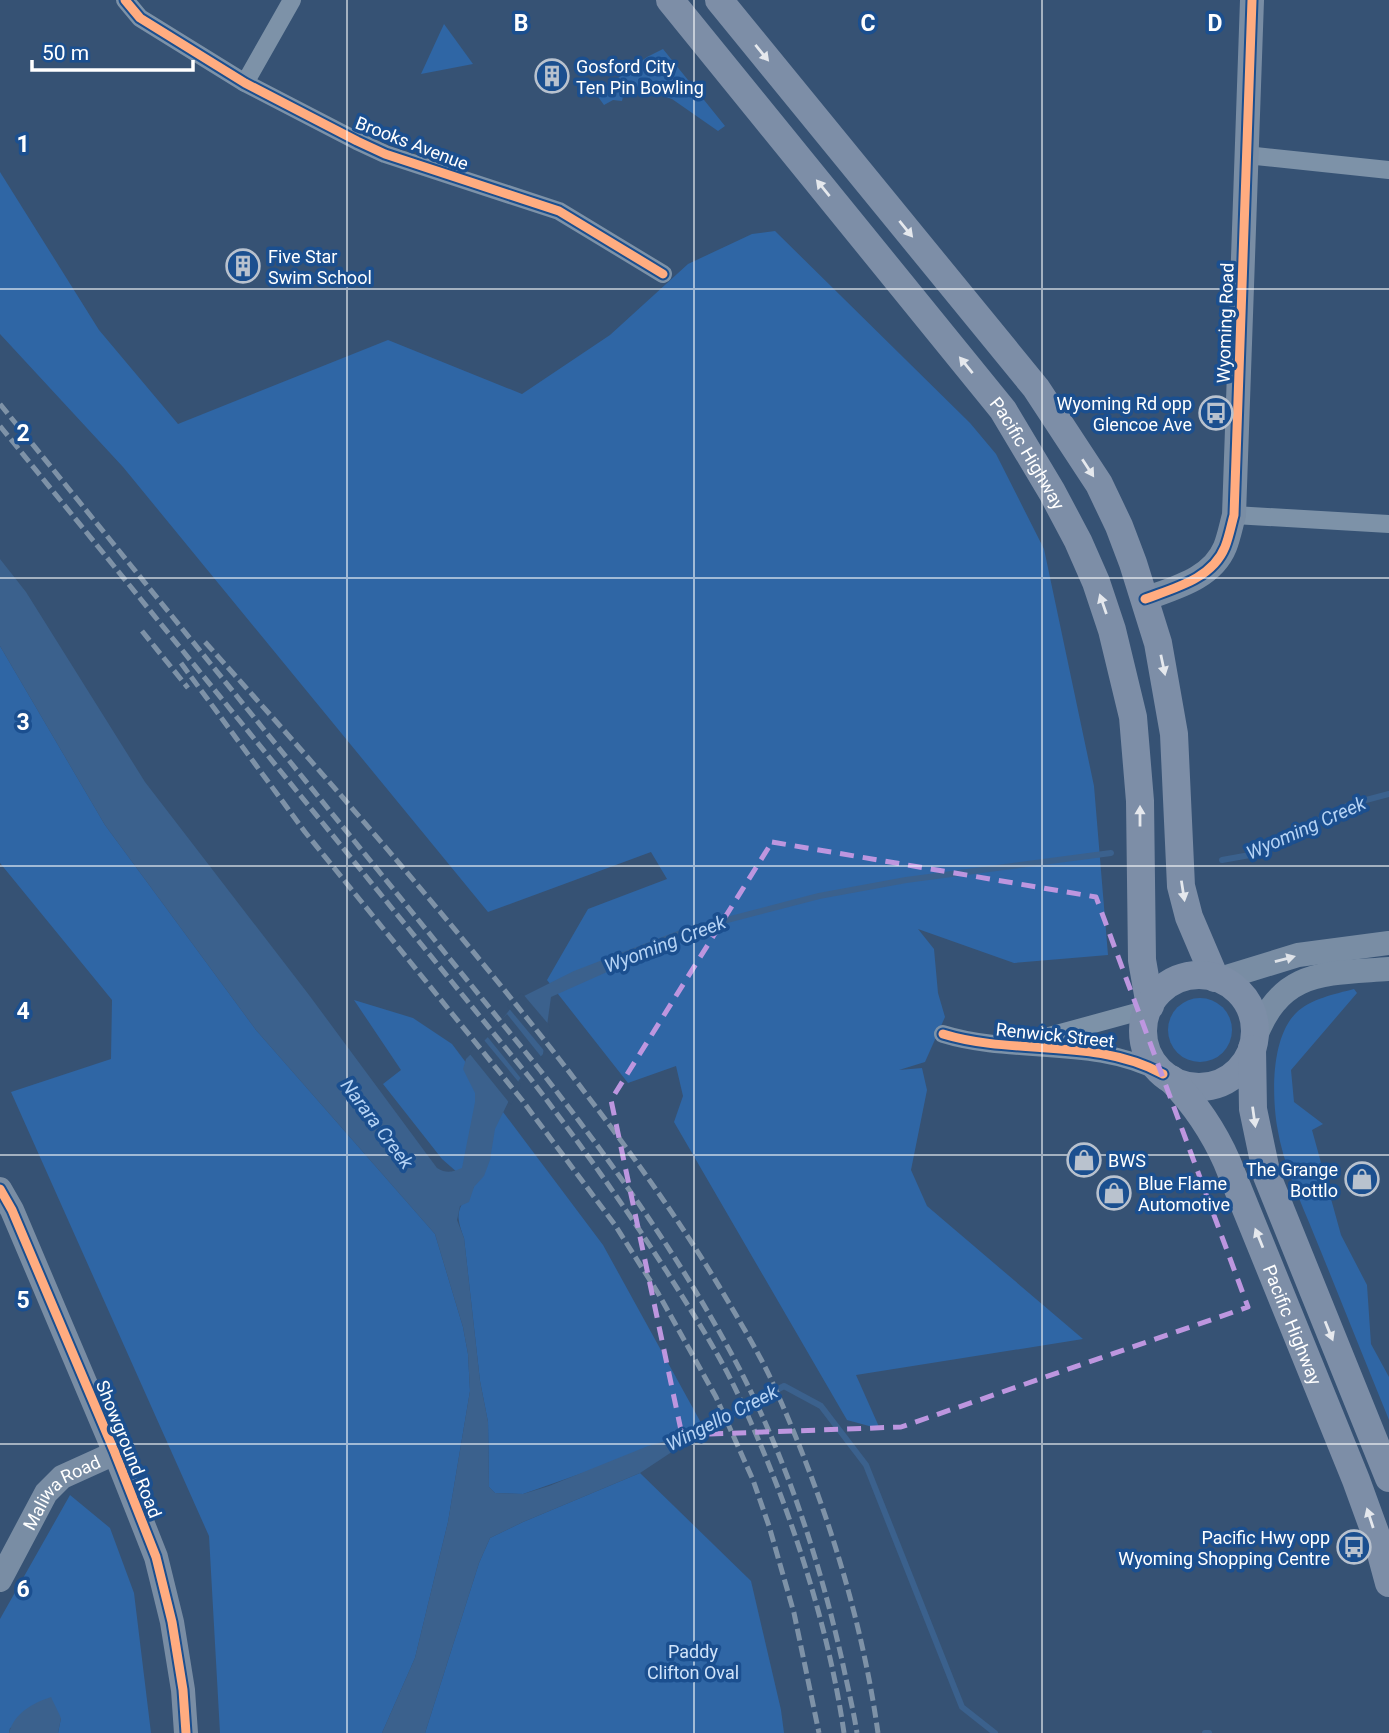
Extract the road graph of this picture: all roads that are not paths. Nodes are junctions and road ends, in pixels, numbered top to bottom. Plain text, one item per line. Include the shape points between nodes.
1 (125, 0) edge
2 (292, 0) edge
3 (670, 0) edge
4 (719, 0) edge
5 (1252, 0) edge
6 (245, 83) junction
7 (1246, 155) junction
8 (1389, 170) edge
9 (663, 274) dead end
10 (1234, 515) junction
11 (1389, 524) edge
12 (1145, 599) junction
13 (1133, 717) junction
14 (1382, 947) edge
15 (1389, 969) edge
16 (1217, 979) junction
17 (1149, 1007) junction
18 (943, 1034) dead end
19 (1010, 1045) junction
20 (1253, 1045) junction
21 (1167, 1076) junction
22 (0, 1189) edge
23 (115, 1453) junction
24 (1389, 1478) edge
25 (0, 1580) edge
26 (1389, 1583) edge
27 (186, 1733) edge

1 - 6 street, Brooks Avenue via 140,18
2 - 6 street
13 -> 3 main road, Pacific Highway via 1096,582 1052,492 1003,410
4 -> 12 main road via 1036,388 1099,484
5 - 7 street, Wyoming Road
6 - 9 street, Brooks Avenue via 385,154 559,211
7 - 8 street
7 - 10 street, Wyoming Road
10 - 11 street
10 - 12 street, Wyoming Road via 1225,547 1206,571
12 - 13 main road via 1132,622 1138,686
12 -> 16 main road via 1165,673 1174,734 1183,895
17 -> 13 main road, Pacific Highway via 1142,960 1140,801
16 -> 14 street via 1298,955
15 - 20 street via 1332,974 1292,985 1269,1009
16 - 17 main road via 1197,975 1180,979 1164,988
16 - 20 main road via 1238,992 1249,1006 1255,1023
17 - 19 street, Renwick Street via 1090,1027
17 - 21 main road via 1145,1044
18 - 19 street, Renwick Street via 980,1044
19 - 21 street, Renwick Street via 1125,1058
20 - 21 main road via 1237,1072 1214,1085 1196,1087
20 -> 24 main road, Pacific Highway via 1253,1109 1267,1176
26 -> 21 main road, Pacific Highway via 1356,1479 1227,1162 1209,1125
22 - 23 street, Showground Road
23 - 25 street, Maliwa Road via 62,1477 46,1493
23 - 27 street, Showground Road via 156,1557 172,1622

